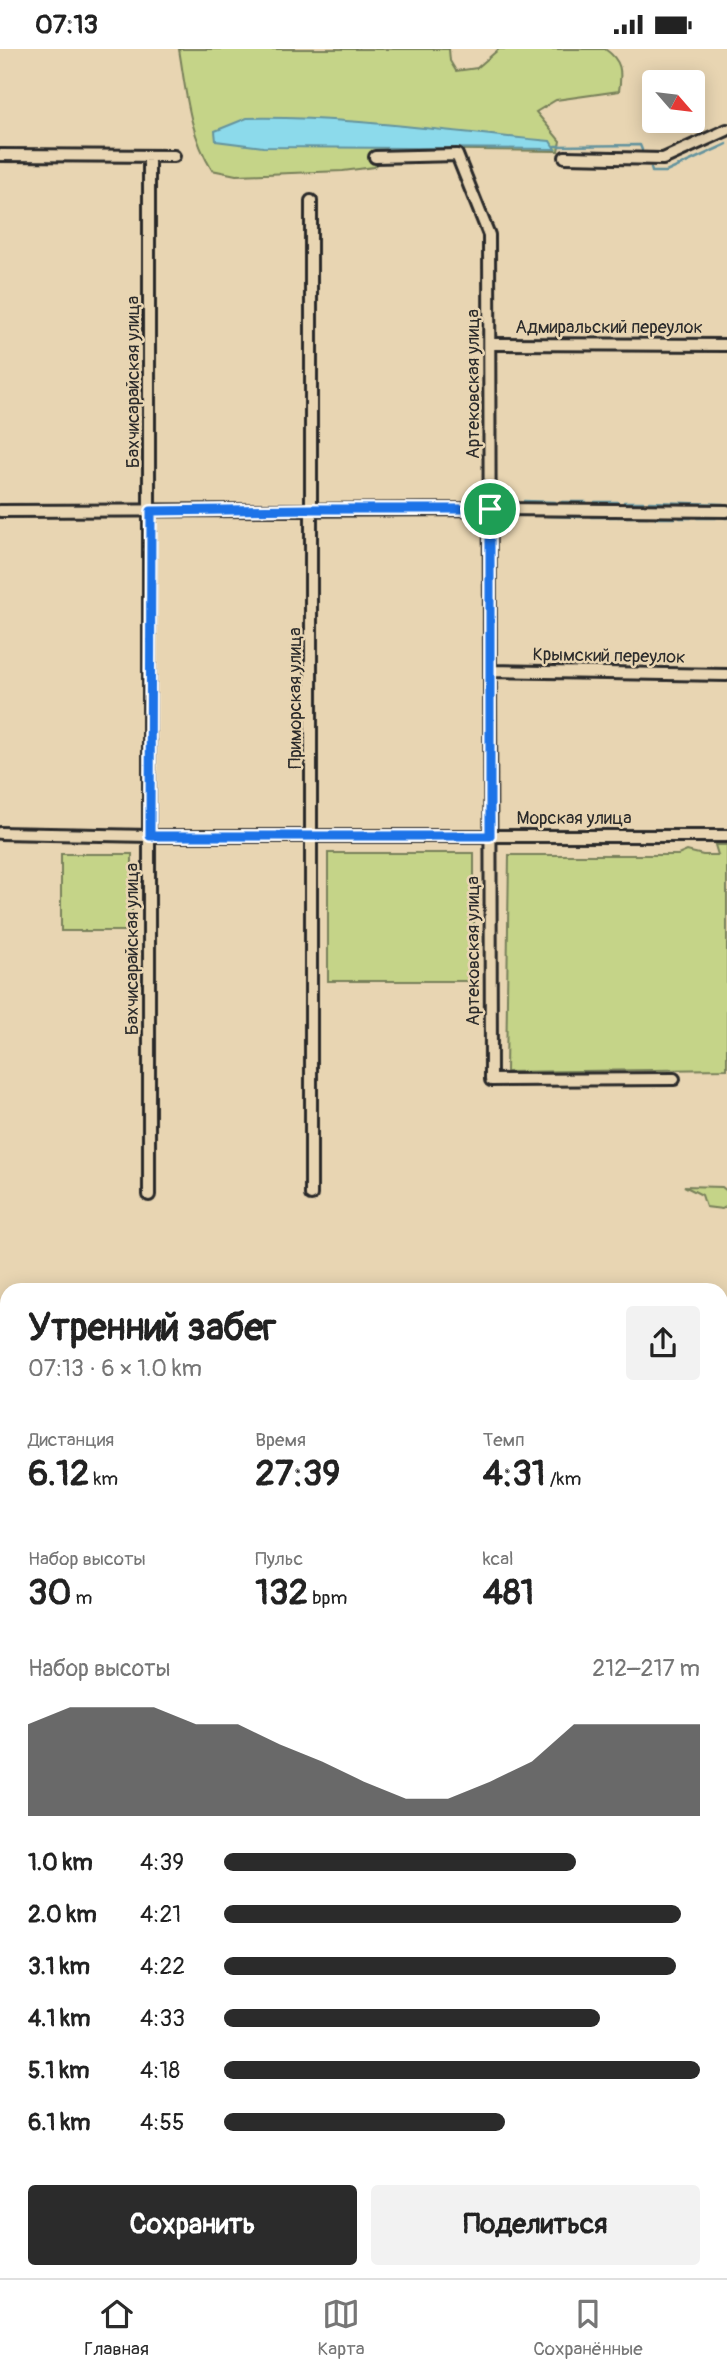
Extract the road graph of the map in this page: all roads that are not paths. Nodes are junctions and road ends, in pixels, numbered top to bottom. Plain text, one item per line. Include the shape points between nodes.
1 (727, 130) edge
2 (0, 155) edge
3 (149, 156) junction
4 (174, 156) dead end
5 (375, 157) dead end
6 (565, 157) dead end
7 (311, 201) dead end
8 (490, 344) junction
9 (727, 345) edge
10 (312, 509) junction
11 (490, 509) junction
12 (0, 511) edge
13 (151, 511) junction
14 (727, 511) edge
15 (491, 671) junction
16 (727, 675) edge
17 (0, 833) edge
18 (312, 835) junction
19 (150, 836) junction
20 (490, 836) junction
21 (727, 836) edge
22 (674, 1079) dead end
23 (149, 1195) dead end
24 (311, 1195) dead end

1 - 6 street via 663,159
2 - 3 street
3 - 4 street
3 - 13 street, Бахчисарайская улица
5 - 8 street, Артековская улица via 457,155 489,235
7 - 10 street, Приморская улица
8 - 9 street, Адмиральский переулок
8 - 11 street, Артековская улица
10 - 11 street
10 - 13 street
10 - 18 street, Приморская улица
11 - 14 street
11 - 15 street, Артековская улица
12 - 13 street
13 - 19 street, Бахчисарайская улица
15 - 16 street, Крымский переулок
15 - 20 street, Артековская улица
17 - 19 street, Морская улица
18 - 19 street, Морская улица
18 - 20 street, Морская улица
18 - 24 street, Приморская улица
19 - 23 street, Бахчисарайская улица
20 - 21 street, Морская улица
20 - 22 street, Артековская улица via 491,1080

